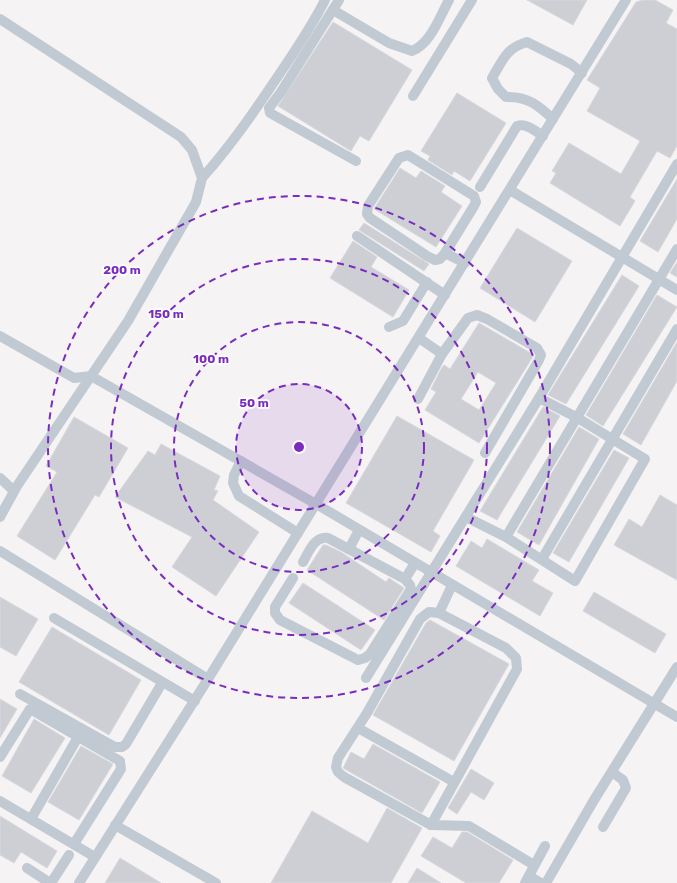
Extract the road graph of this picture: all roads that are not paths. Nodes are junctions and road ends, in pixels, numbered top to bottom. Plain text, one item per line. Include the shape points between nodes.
1 (325, 0) edge
2 (339, 0) edge
3 (449, 0) edge
4 (472, 0) edge
5 (626, 0) edge
6 (333, 10) junction
7 (0, 19) edge
8 (582, 73) junction
9 (413, 96) dead end
10 (264, 105) junction
11 (553, 119) junction
12 (543, 136) junction
13 (356, 161) dead end
14 (677, 164) edge
15 (202, 178) junction
16 (480, 187) dead end
17 (510, 190) junction
18 (357, 236) dead end
19 (677, 249) edge
20 (445, 253) junction
21 (622, 258) junction
22 (465, 263) junction
23 (658, 278) junction
24 (426, 282) junction
25 (677, 290) edge
26 (445, 295) junction
27 (388, 327) dead end
28 (677, 329) edge
29 (0, 336) edge
30 (419, 338) junction
31 (442, 354) junction
32 (91, 376) junction
33 (539, 398) junction
34 (418, 399) dead end
35 (576, 417) junction
36 (614, 439) junction
37 (485, 453) dead end
38 (241, 461) junction
39 (0, 478) edge
40 (14, 491) junction
41 (316, 504) junction
42 (0, 517) edge
43 (466, 517) junction
44 (359, 530) junction
45 (298, 533) junction
46 (506, 537) junction
47 (349, 549) junction
48 (0, 551) edge
49 (542, 559) junction
50 (303, 562) dead end
51 (415, 563) junction
52 (430, 572) junction
53 (293, 578) dead end
54 (405, 579) junction
55 (452, 585) junction
56 (439, 612) junction
57 (54, 618) dead end
58 (677, 667) edge
59 (366, 678) dead end
60 (208, 680) junction
61 (162, 683) junction
62 (20, 694) dead end
63 (195, 700) junction
64 (654, 704) junction
65 (677, 717) edge
66 (358, 728) junction
67 (78, 737) junction
68 (0, 757) edge
69 (612, 772) junction
70 (454, 782) junction
71 (0, 801) edge
72 (31, 819) junction
73 (115, 825) junction
74 (431, 825) junction
75 (603, 827) dead end
76 (74, 844) junction
77 (545, 846) dead end
78 (69, 855) dead end
79 (95, 857) junction
80 (534, 865) junction
81 (27, 868) dead end
82 (527, 879) edge
83 (51, 883) edge
84 (79, 883) edge
85 (216, 883) edge
86 (541, 883) edge
87 (546, 883) edge

1 - 10 street
2 - 6 street
3 - 6 street via 430,35 419,48 412,51 389,43
4 - 9 street
5 - 8 street
6 - 10 street via 281,92
7 - 15 street via 181,137 192,150
8 - 11 street
8 - 11 street via 571,64 527,42 507,52 492,78 498,89 506,97 518,96 530,101
10 - 13 street via 270,113
10 - 15 street
11 - 12 street
12 - 16 street via 522,124 517,126
12 - 17 street
14 - 21 street
15 - 32 street via 196,202 128,320
17 - 21 street
17 - 22 street
18 - 24 street
19 - 23 street
20 - 20 street via 440,259 435,260 367,214 368,206 399,158 408,155 474,196 474,206
20 - 22 street
21 - 23 street
21 - 33 street
22 - 26 street
23 - 25 street
23 - 35 street
24 - 26 street
24 - 27 street via 403,322
26 - 30 street
28 - 36 street
29 - 32 street via 74,378
30 - 31 street
30 - 41 street
31 - 34 street
31 - 37 street via 468,318 477,315 537,348 541,355
32 - 38 street
32 - 40 street
33 - 35 street
33 - 43 street
35 - 36 street
35 - 46 street
36 - 49 street
36 - 49 street via 645,459 575,580
38 - 41 street
38 - 45 street via 233,483 239,496
39 - 40 street
40 - 42 street
41 - 44 street
41 - 45 street
43 - 46 street
43 - 52 street
44 - 47 street
44 - 51 street
45 - 60 street
46 - 49 street
47 - 50 street via 322,537 317,540
47 - 54 street
48 - 60 street
51 - 52 street
51 - 54 street
52 - 55 street
52 - 59 street
53 - 54 street via 275,607 280,620 358,660 370,654 411,589
55 - 56 street
55 - 64 street
56 - 66 street via 430,612 420,619
56 - 70 street via 506,648 518,664
57 - 61 street
58 - 64 street
60 - 63 street
61 - 62 street via 122,747 115,747
61 - 63 street
63 - 73 street
64 - 65 street
64 - 69 street
66 - 70 street
66 - 74 street via 338,758 338,772
67 - 68 street via 30,709
67 - 72 street
67 - 76 street via 120,761 121,769
69 - 75 street via 624,780 626,788
69 - 87 street
70 - 74 street
71 - 72 street
72 - 76 street
73 - 79 street
73 - 85 street
74 - 80 street via 469,826
76 - 79 street
77 - 80 street
78 - 83 street
79 - 84 street
80 - 82 street
81 - 83 street
82 - 86 street

